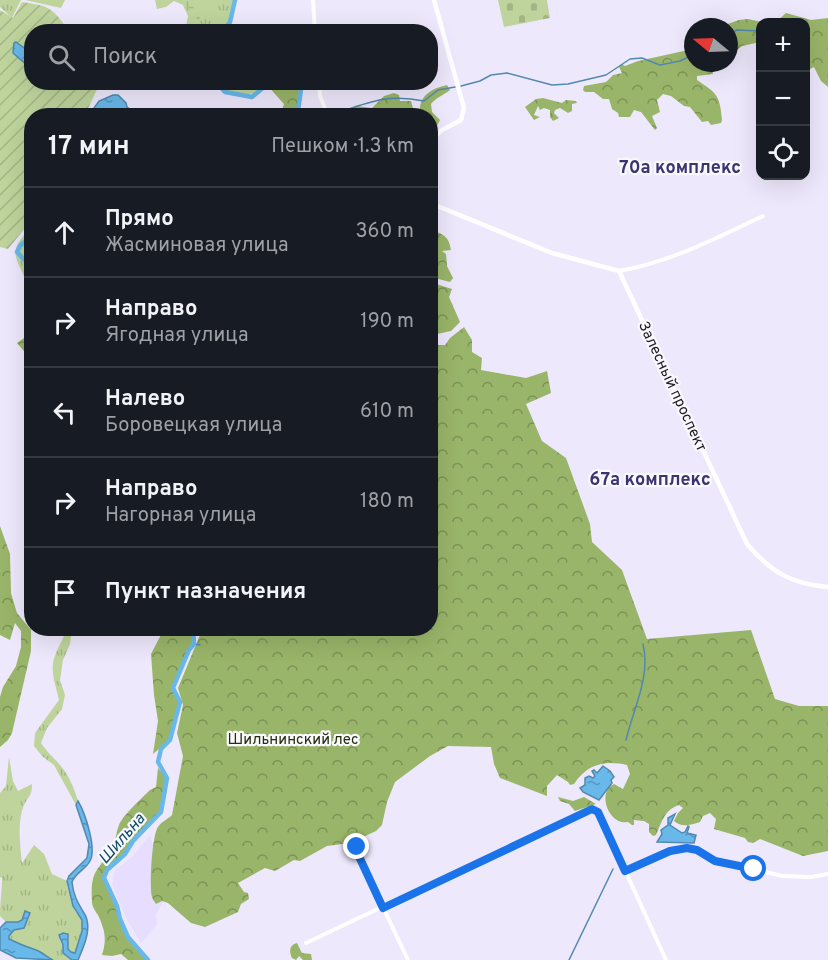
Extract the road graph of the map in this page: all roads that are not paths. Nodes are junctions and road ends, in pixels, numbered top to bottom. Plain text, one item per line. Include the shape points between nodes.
1 (313, 0) edge
2 (434, 0) edge
3 (314, 24) edge
4 (320, 90) edge
5 (325, 108) edge
6 (438, 134) edge
7 (438, 206) edge
8 (763, 216) dead end
9 (620, 271) junction
10 (828, 587) edge
11 (357, 847) dead end
12 (625, 871) junction
13 (828, 874) edge
14 (383, 908) junction
15 (306, 943) dead end
16 (408, 960) edge
17 (666, 960) edge

1 - 3 street
2 - 6 main road via 464,108 461,120
4 - 5 street
7 - 9 main road via 557,255
8 - 9 street via 672,258
9 - 10 main road, Залесный проспект via 747,544 776,572 795,581
11 - 14 street
12 - 13 street via 670,851 687,848 715,861 783,876
12 - 14 street via 598,812 592,809
12 - 17 street
14 - 15 street
14 - 16 street

